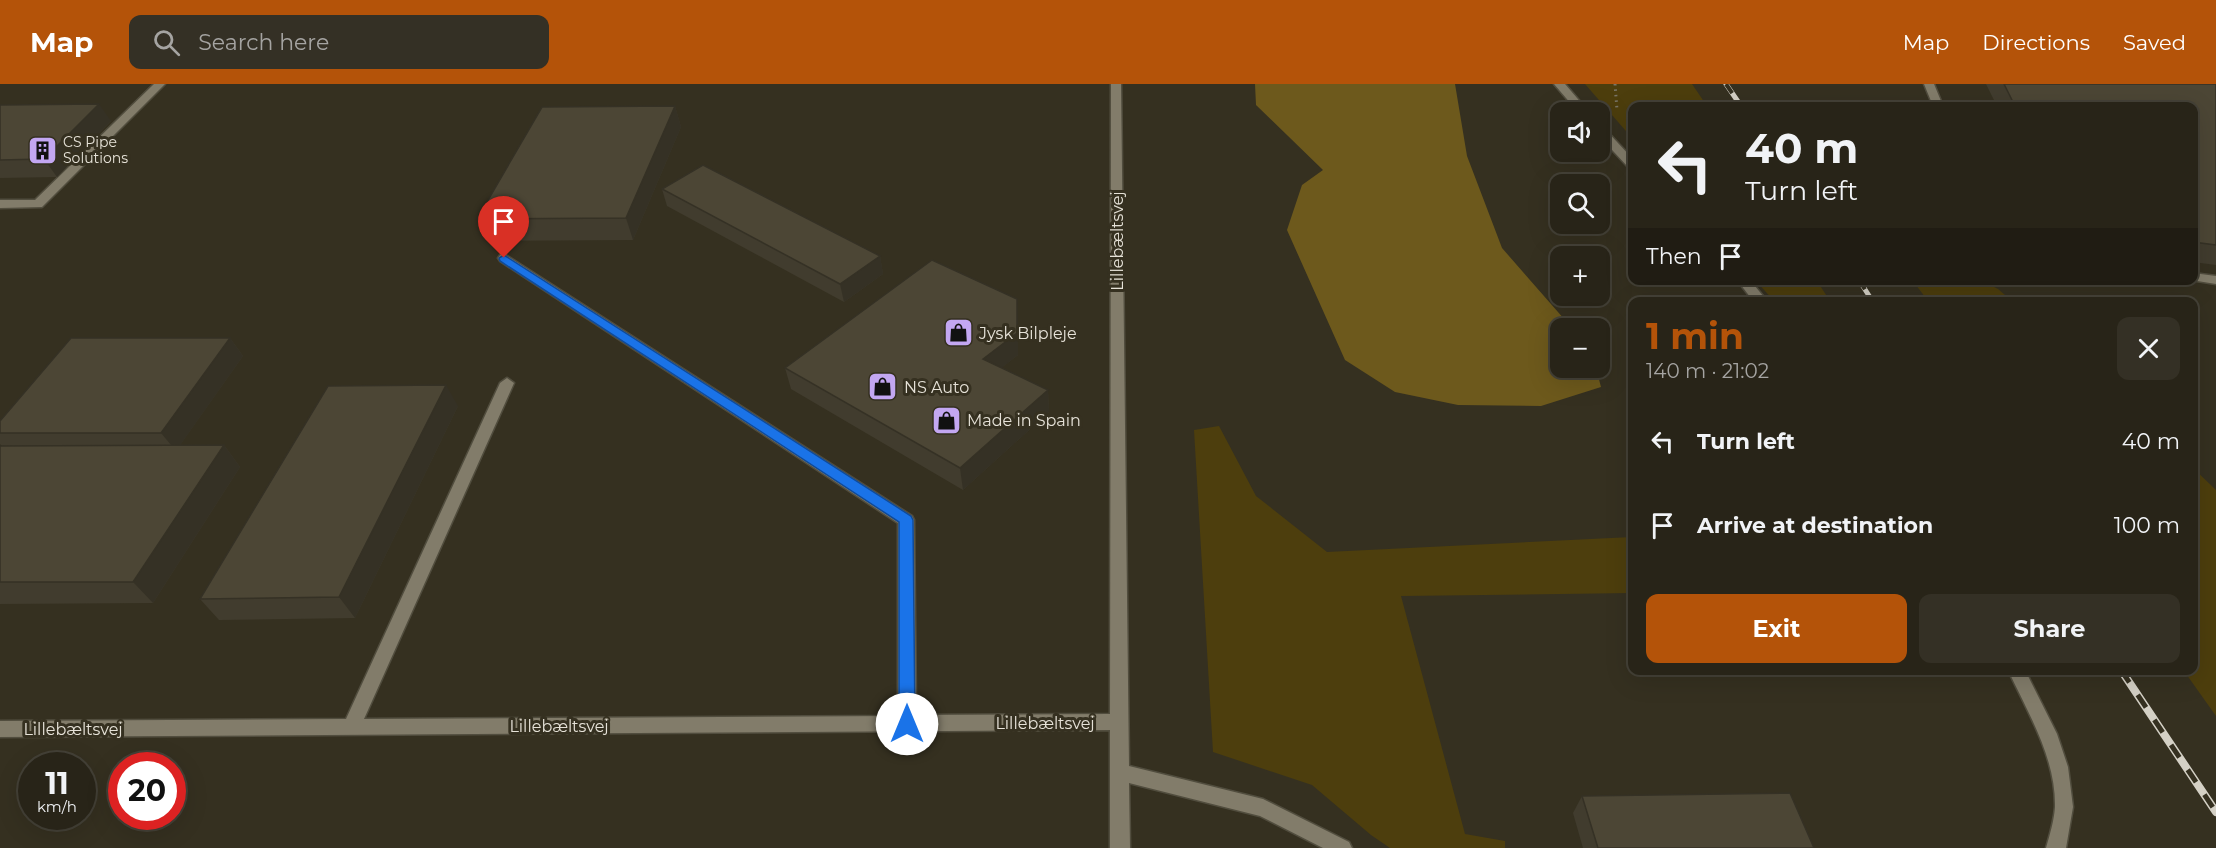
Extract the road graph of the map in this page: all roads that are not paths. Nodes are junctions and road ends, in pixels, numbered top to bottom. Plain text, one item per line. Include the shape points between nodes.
1 (160, 84) edge
2 (1116, 84) edge
3 (1559, 84) edge
4 (1929, 84) edge
5 (1575, 102) edge
6 (1936, 102) edge
7 (1610, 141) edge
8 (1628, 161) edge
9 (0, 204) edge
10 (504, 258) dead end
11 (2198, 278) edge
12 (2216, 280) edge
13 (1747, 285) edge
14 (1758, 297) edge
15 (507, 383) dead end
16 (2018, 675) edge
17 (1118, 722) junction
18 (907, 724) junction
19 (351, 727) junction
20 (0, 729) edge
21 (1119, 772) junction
22 (1120, 848) edge
23 (1342, 848) edge
24 (2056, 848) edge

1 - 9 street via 38,204
2 - 17 street, Lillebæltsvej
3 - 5 street
4 - 6 street
7 - 8 street
10 - 18 street via 906,520
11 - 12 street
13 - 14 street
15 - 19 street
16 - 24 street via 2056,760 2064,803
17 - 18 street, Lillebæltsvej
17 - 21 street, Lillebæltsvej
18 - 19 street, Lillebæltsvej
19 - 20 street, Lillebæltsvej
21 - 22 street, Lillebæltsvej
21 - 23 street via 1263,808

